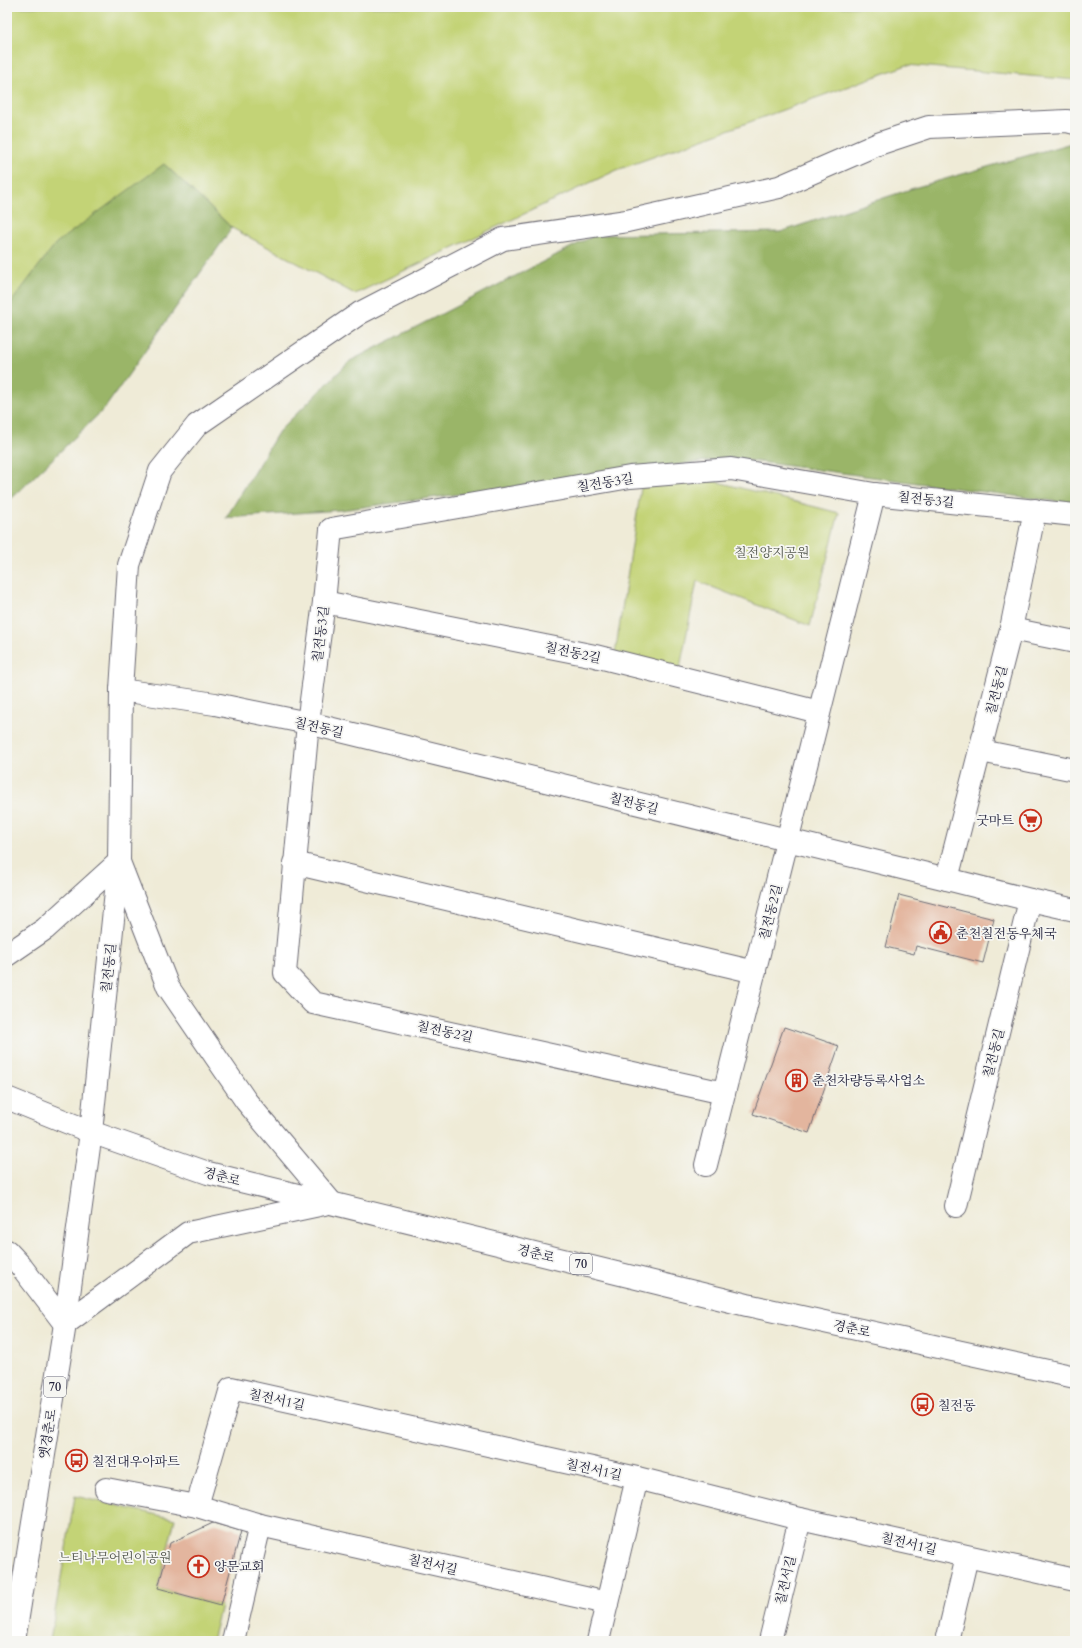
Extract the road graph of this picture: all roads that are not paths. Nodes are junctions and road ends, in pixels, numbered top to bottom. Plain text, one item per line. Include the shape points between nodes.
1 (1075, 123) edge
2 (874, 494) junction
3 (1035, 510) junction
4 (1075, 515) edge
5 (324, 602) junction
6 (1011, 629) junction
7 (1075, 642) edge
8 (121, 690) junction
9 (819, 712) junction
10 (308, 723) junction
11 (981, 751) junction
12 (1075, 770) edge
13 (787, 841) junction
14 (119, 862) junction
15 (294, 863) junction
16 (947, 879) junction
17 (1030, 900) junction
18 (1075, 910) edge
19 (7, 955) edge
20 (754, 972) junction
21 (724, 1092) junction
22 (7, 1098) edge
23 (91, 1132) junction
24 (706, 1165) dead end
25 (331, 1202) junction
26 (956, 1206) dead end
27 (7, 1251) edge
28 (65, 1324) junction
29 (1075, 1377) edge
30 (637, 1478) junction
31 (106, 1489) dead end
32 (197, 1506) junction
33 (800, 1519) junction
34 (260, 1525) junction
35 (967, 1557) junction
36 (1075, 1580) edge
37 (607, 1603) junction
38 (14, 1641) edge
39 (233, 1641) edge
40 (598, 1641) edge
41 (770, 1641) edge
42 (947, 1641) edge

1 - 8 street via 1067,121 929,128 878,144 778,187 627,221 503,239 360,313 197,425 160,471 129,565
2 - 3 street, 칠전동3길
2 - 5 street, 칠전동3길 via 731,469 630,477 331,529
2 - 9 street, 칠전동2길
3 - 4 street, 칠전동3길
3 - 6 street, 칠전동길
5 - 9 street, 칠전동2길 via 595,656
5 - 10 street, 칠전동3길
6 - 7 street
6 - 11 street, 칠전동길
8 - 10 street, 칠전동길 via 215,704
8 - 14 street, 칠전동길
9 - 13 street, 칠전동2길
10 - 13 street, 칠전동길
10 - 15 street, 칠전동2길
11 - 12 street
11 - 16 street, 칠전동길
13 - 16 street, 칠전동길
13 - 20 street, 칠전동2길
14 - 19 street via 45,929
14 - 23 street, 칠전동길
14 - 25 street via 168,987 246,1101
15 - 20 street
15 - 21 street, 칠전동2길 via 285,973 313,1003
16 - 17 street, 칠전동길
17 - 18 street, 칠전동길
17 - 26 street, 칠전동길
20 - 21 street, 칠전동2길
21 - 24 street, 칠전동2길
22 - 23 street, 경춘로
23 - 25 street, 경춘로 / 70 via 208,1173
23 - 28 street, 옛경춘로 / 70
25 - 28 street via 188,1233
25 - 29 street, 경춘로 / 70 via 747,1305
27 - 28 street
28 - 38 street, 옛경춘로 / 70
30 - 32 street, 칠전서1길 via 231,1388
30 - 33 street, 칠전서1길
30 - 37 street
31 - 32 street, 칠전서길
32 - 34 street, 칠전서길
33 - 35 street, 칠전서1길
33 - 41 street, 칠전서길
34 - 37 street, 칠전서길
34 - 39 street
35 - 36 street, 칠전서1길
35 - 42 street
37 - 40 street

